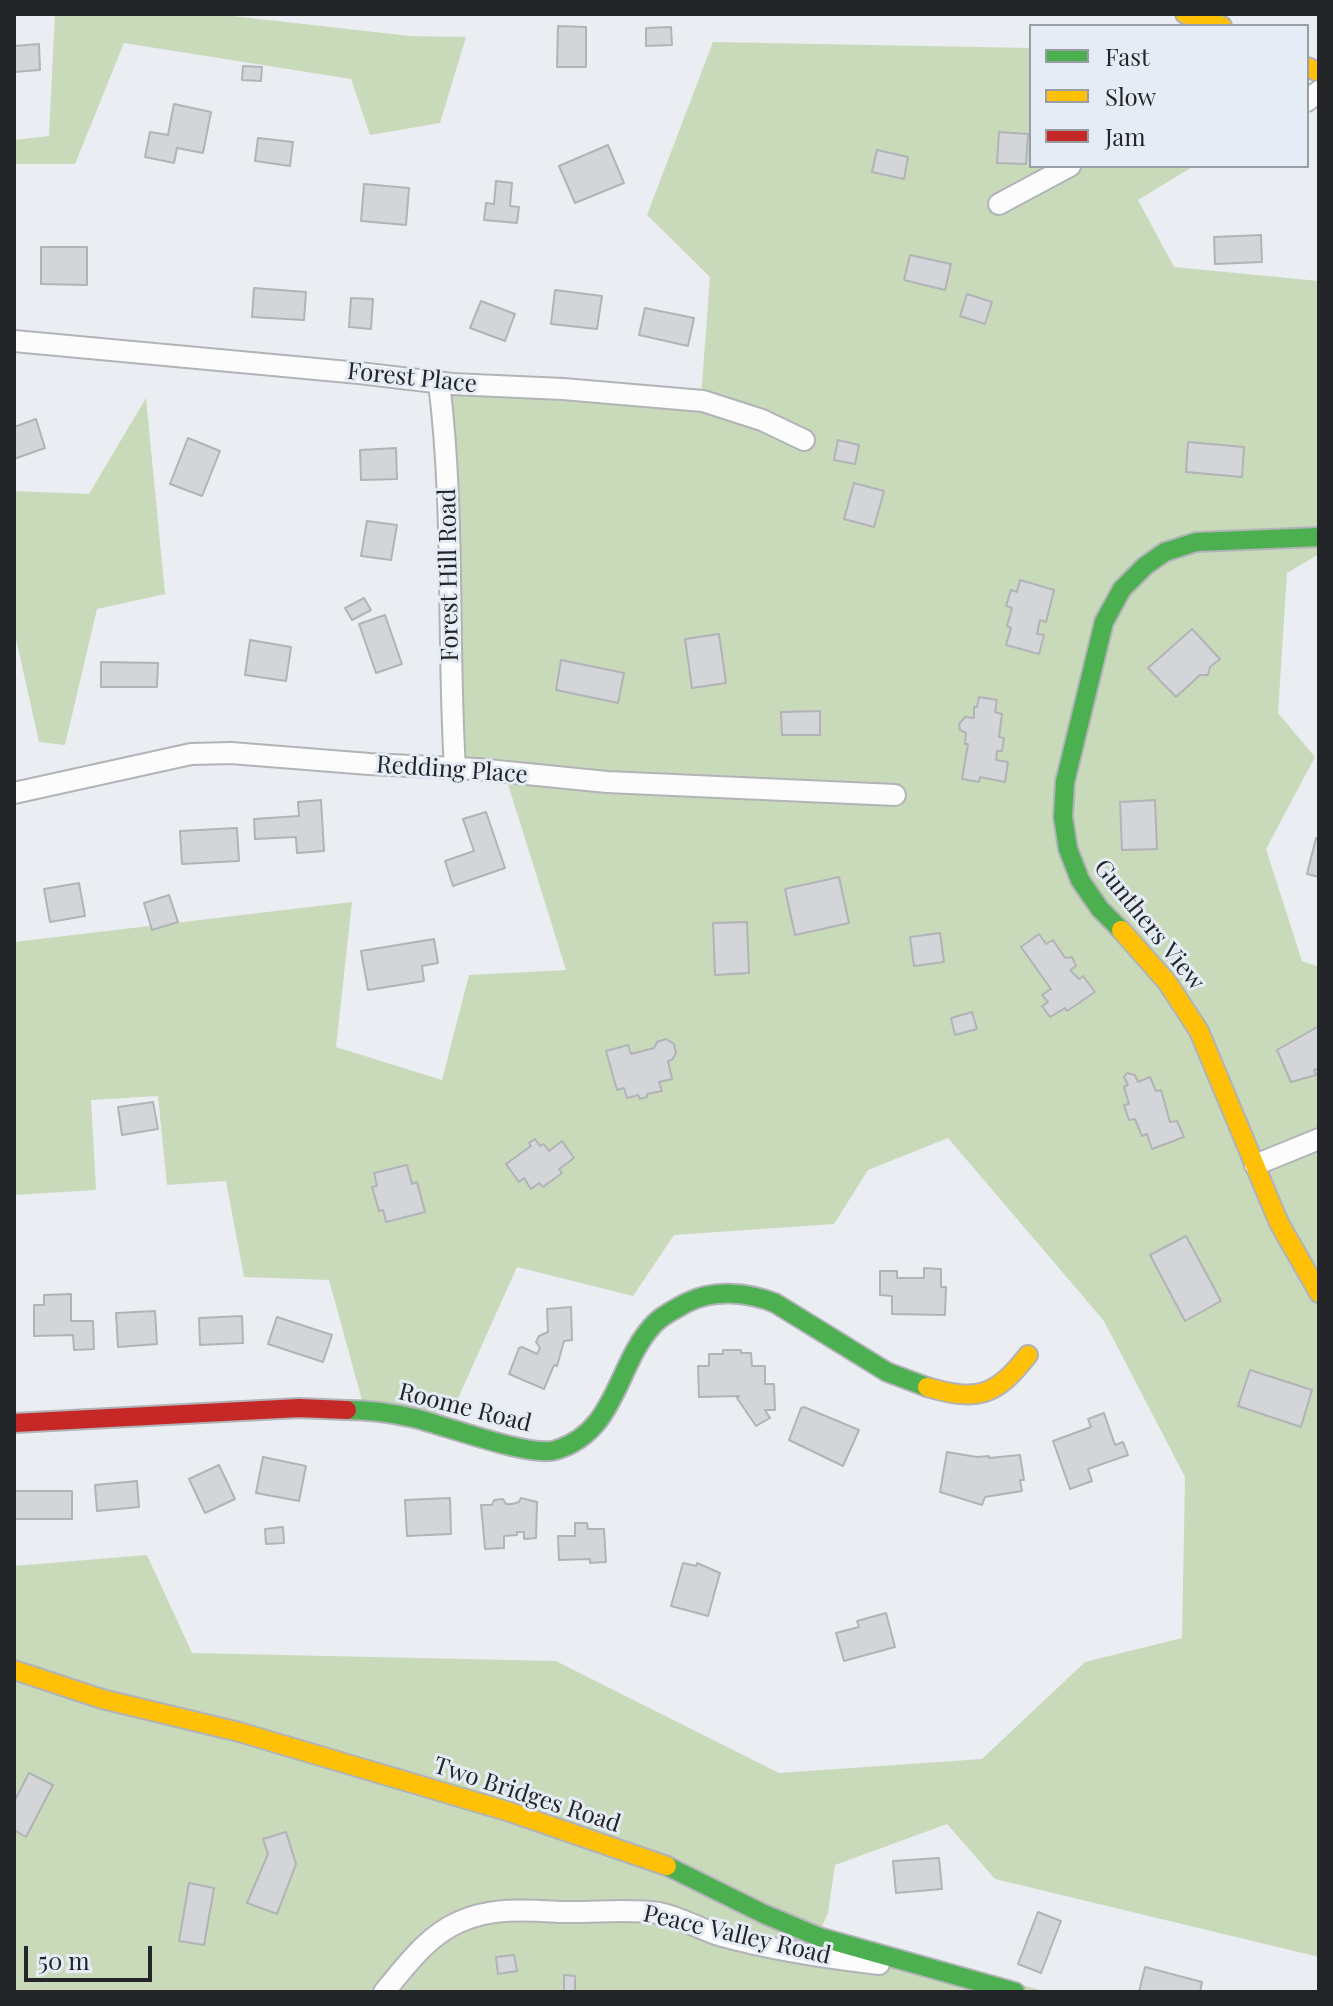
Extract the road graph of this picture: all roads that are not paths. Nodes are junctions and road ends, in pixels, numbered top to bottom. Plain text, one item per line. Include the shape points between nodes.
1 (1185, 14) edge
2 (1216, 24) edge
3 (1066, 168) edge
4 (999, 204) dead end
5 (14, 341) edge
6 (439, 383) junction
7 (804, 440) dead end
8 (1319, 537) edge
9 (455, 768) junction
10 (14, 793) edge
11 (895, 795) dead end
12 (1319, 1139) edge
13 (1255, 1165) junction
14 (1319, 1293) edge
15 (1028, 1355) dead end
16 (14, 1423) edge
17 (14, 1670) edge
18 (927, 1968) junction
19 (384, 1992) edge
20 (1015, 1992) edge

1 - 2 street
3 - 4 street
5 - 6 street, Forest Place
6 - 7 street, Forest Place via 703,401
6 - 9 street, Forest Hill Road via 447,448
8 - 13 street, Gunthers View via 1196,542 1165,552 1122,589 1104,622 1061,809 1063,836 1082,886 1164,977 1194,1020
9 - 10 street, Redding Place via 191,754
9 - 11 street, Redding Place via 607,782
12 - 13 street
13 - 14 street, Gunthers View via 1279,1223
15 - 16 street, Roome Road via 1011,1377 986,1392 933,1389 888,1374 775,1303 715,1293 679,1306 655,1323 637,1347 602,1419 581,1438 554,1451 524,1448 411,1417 358,1410 299,1408
17 - 18 street, Two Bridges Road via 510,1812 666,1865 819,1937
18 - 19 street, Peace Valley Road via 780,1950 639,1910 503,1910 458,1922 438,1934
18 - 20 street, Two Bridges Road

